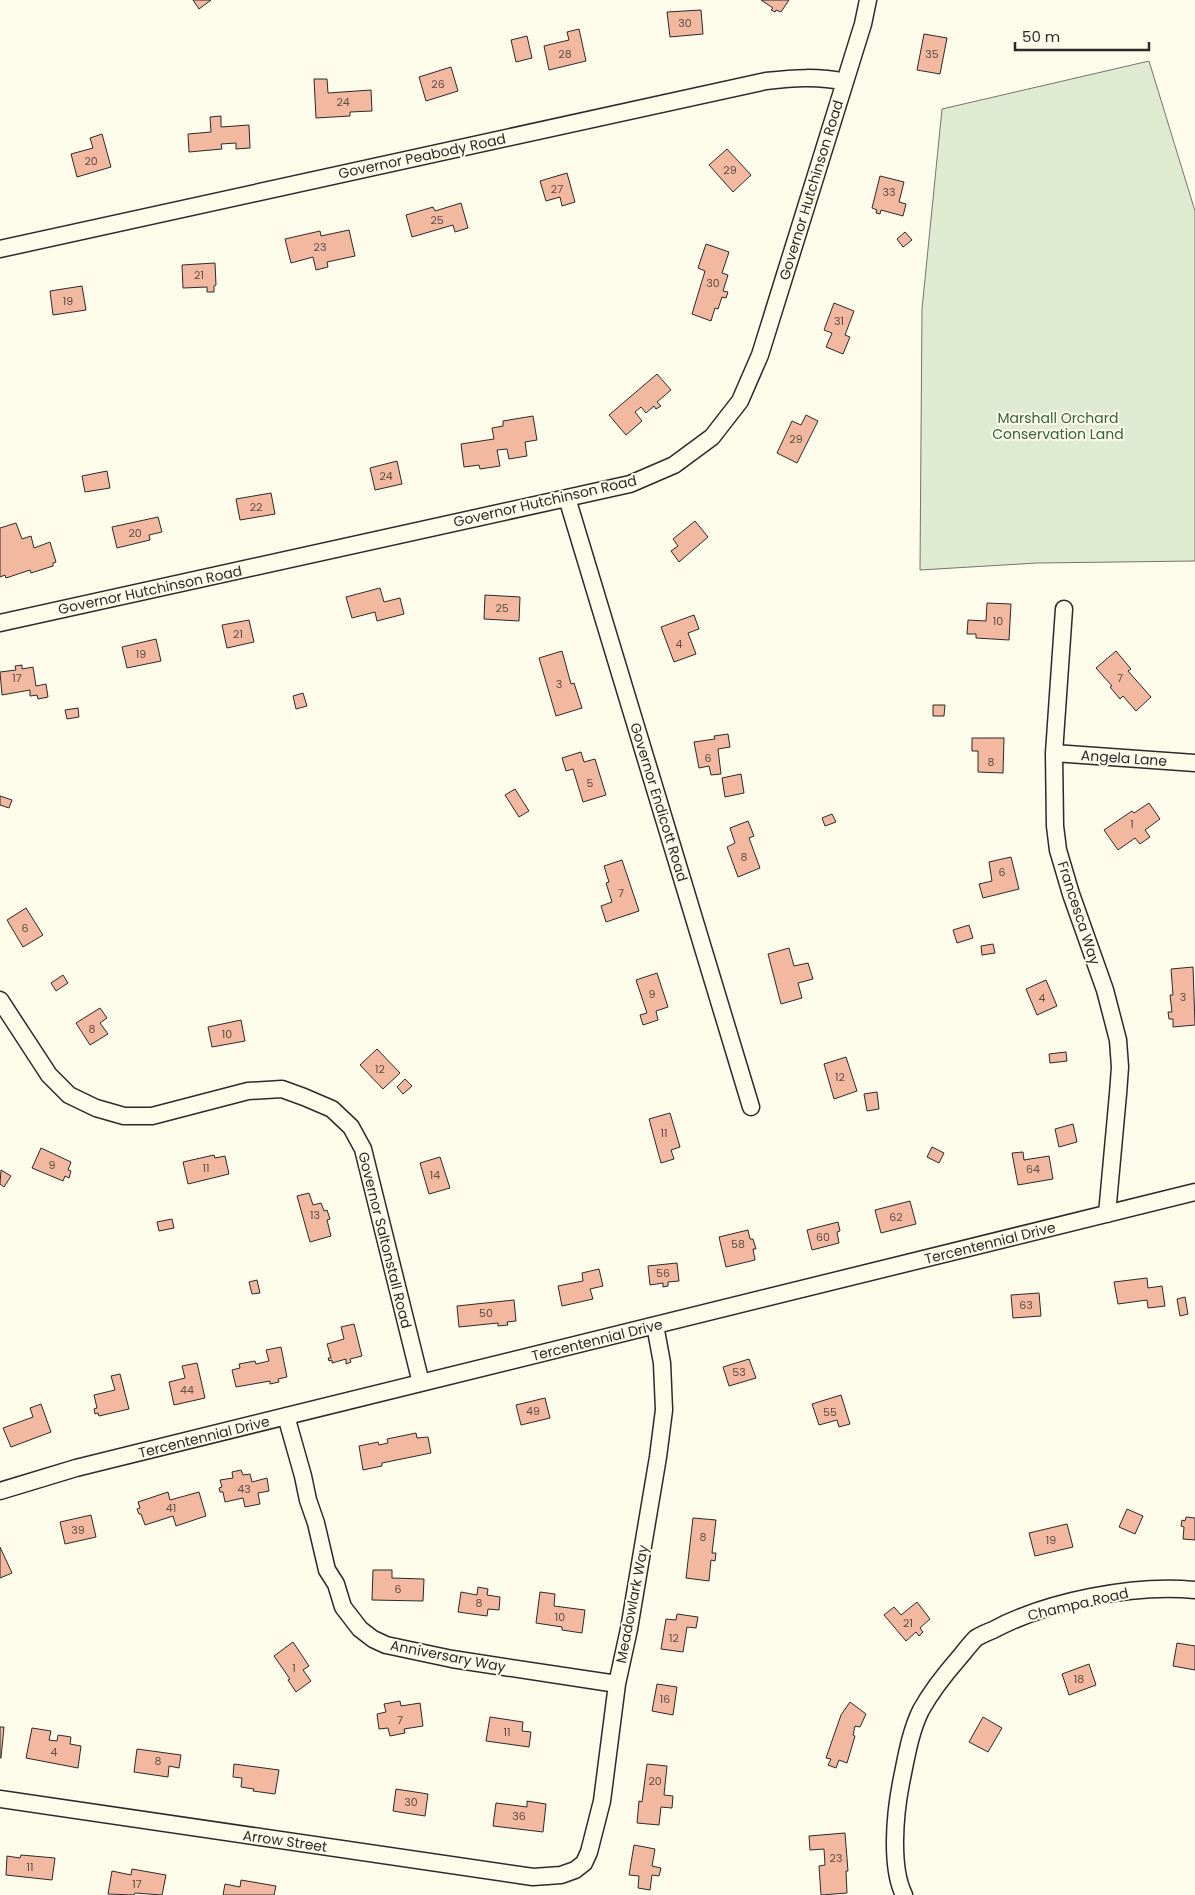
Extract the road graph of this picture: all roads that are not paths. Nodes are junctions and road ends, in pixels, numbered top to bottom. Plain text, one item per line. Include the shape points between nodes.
1 (868, 0) edge
2 (845, 82) junction
3 (0, 249) edge
4 (567, 498) junction
5 (1064, 609) dead end
6 (0, 623) edge
7 (1054, 753) junction
8 (1195, 763) edge
9 (0, 1000) edge
10 (751, 1107) dead end
11 (1195, 1192) edge
12 (1107, 1214) junction
13 (655, 1325) junction
14 (422, 1383) junction
15 (286, 1416) junction
16 (0, 1491) edge
17 (1195, 1590) edge
18 (616, 1684) junction
19 (0, 1799) edge
20 (570, 1872) joint
21 (904, 1895) edge

1 - 2 street, Governor Hutchinson Road
2 - 3 street, Governor Peabody Road via 808,77 766,81
2 - 4 street, Governor Hutchinson Road via 760,355 740,401 712,437 674,465 630,484
4 - 6 street, Governor Hutchinson Road
4 - 10 street, Governor Endicott Road
5 - 7 street, Francesca Way
7 - 8 street, Angela Lane
7 - 12 street, Francesca Way via 1058,850 1070,894 1112,1012 1118,1040 1118,1094
9 - 14 street, Governor Saltonstall Road via 49,1075 70,1096 96,1108 124,1116 152,1116 248,1091 282,1089 332,1109 351,1127 363,1149
11 - 12 street, Tercentennial Drive
12 - 13 street, Tercentennial Drive
13 - 14 street, Tercentennial Drive
13 - 18 street, Meadowlark Way via 662,1363 664,1410 629,1629
14 - 15 street, Tercentennial Drive
15 - 16 street, Tercentennial Drive via 76,1468
15 - 18 street, Anniversary Way via 328,1570 343,1607 360,1629 386,1645
17 - 21 street, Champa Road via 1144,1590 1103,1595 1009,1621 976,1638 947,1671 921,1711 910,1744 896,1810 895,1850
18 - 20 street, Meadowlark Way via 602,1801 584,1864
19 - 20 street, Arrow Street via 533,1877

